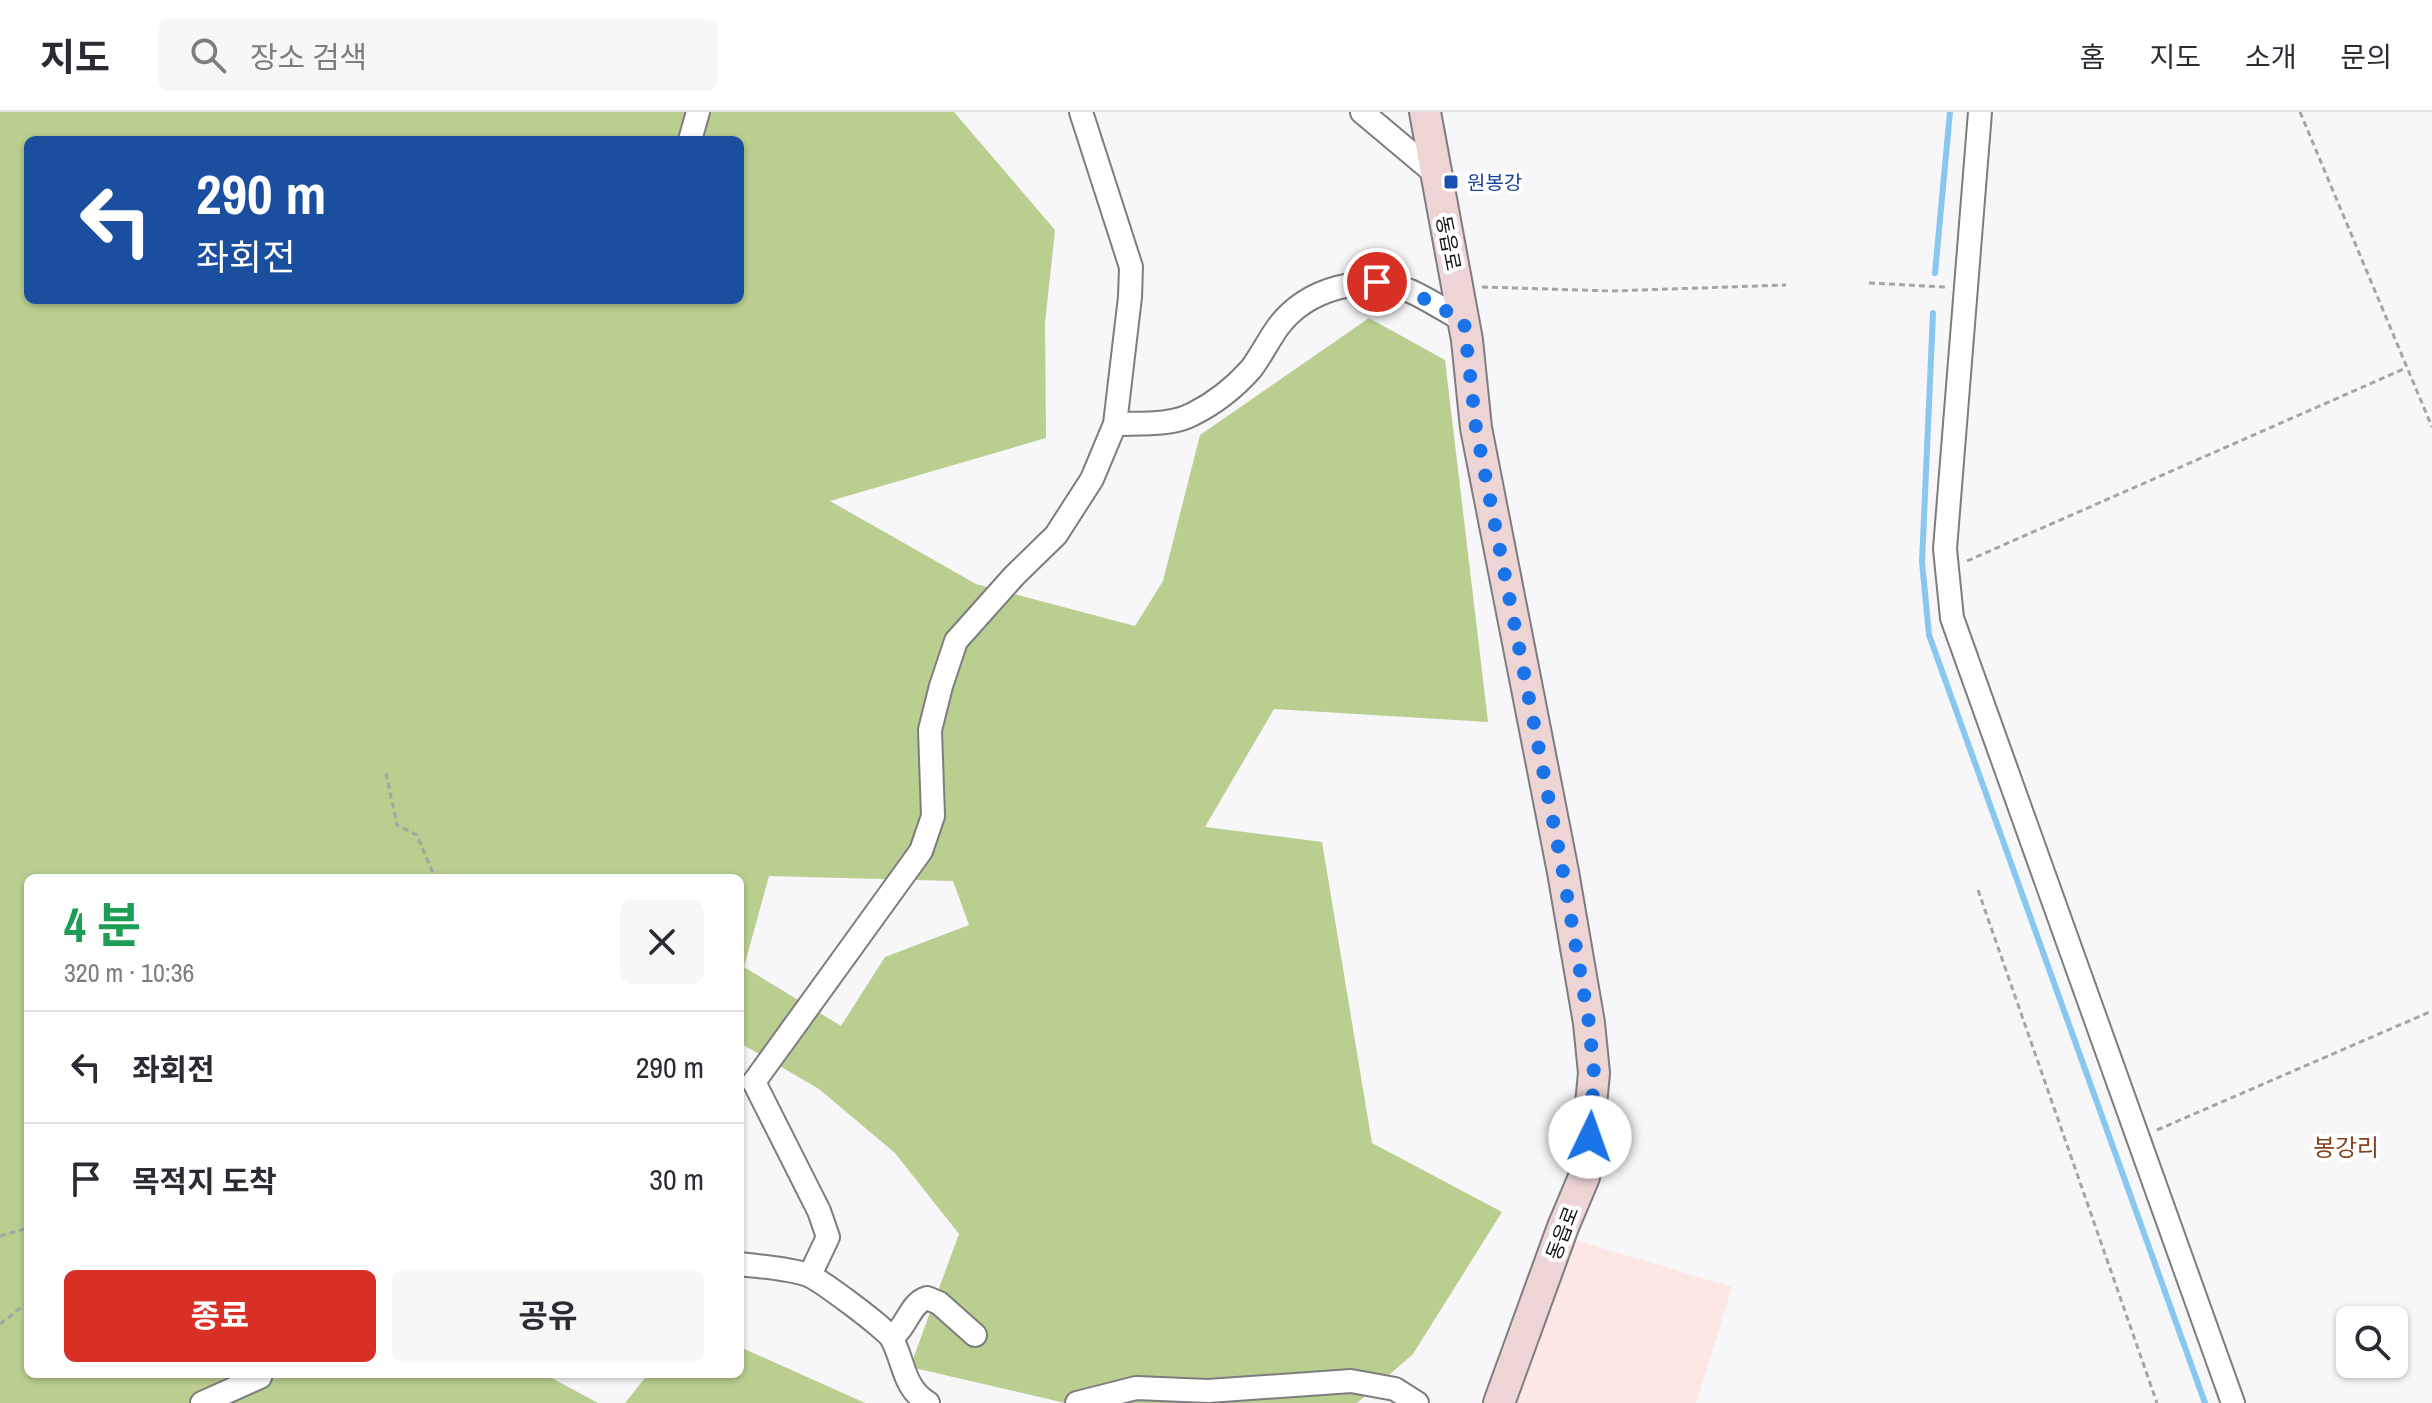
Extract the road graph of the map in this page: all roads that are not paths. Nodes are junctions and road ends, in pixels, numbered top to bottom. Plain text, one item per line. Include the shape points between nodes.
1 (698, 112) edge
2 (1081, 112) edge
3 (1362, 112) edge
4 (1425, 112) edge
5 (1980, 112) edge
6 (691, 136) edge
7 (1437, 175) junction
8 (1464, 321) junction
9 (1115, 424) junction
10 (747, 1082) edge
11 (744, 1265) edge
12 (810, 1275) junction
13 (975, 1335) dead end
14 (892, 1337) junction
15 (258, 1378) edge
16 (202, 1403) edge
17 (928, 1403) edge
18 (1077, 1403) edge
19 (1417, 1403) edge
20 (1499, 1403) edge
21 (2233, 1403) edge

1 - 6 street
2 - 9 street via 1131,267
3 - 7 street
4 - 7 main road, 동읍로
5 - 21 street via 1946,564 1952,618
7 - 8 main road, 동읍로
8 - 9 street via 1410,291 1377,282 1347,286 1310,297 1279,325 1252,367 1191,416
8 - 20 main road, 동읍로 via 1476,428 1563,872 1594,1073 1584,1177
9 - 10 street via 1092,479 1056,535 956,641 930,730 933,816 921,851
10 - 12 street via 819,1211 828,1237
11 - 12 street
12 - 14 street
13 - 14 street via 927,1298 917,1303 901,1332
14 - 17 street via 902,1372
15 - 16 street
18 - 19 street via 1136,1388 1208,1391 1351,1381 1395,1389

